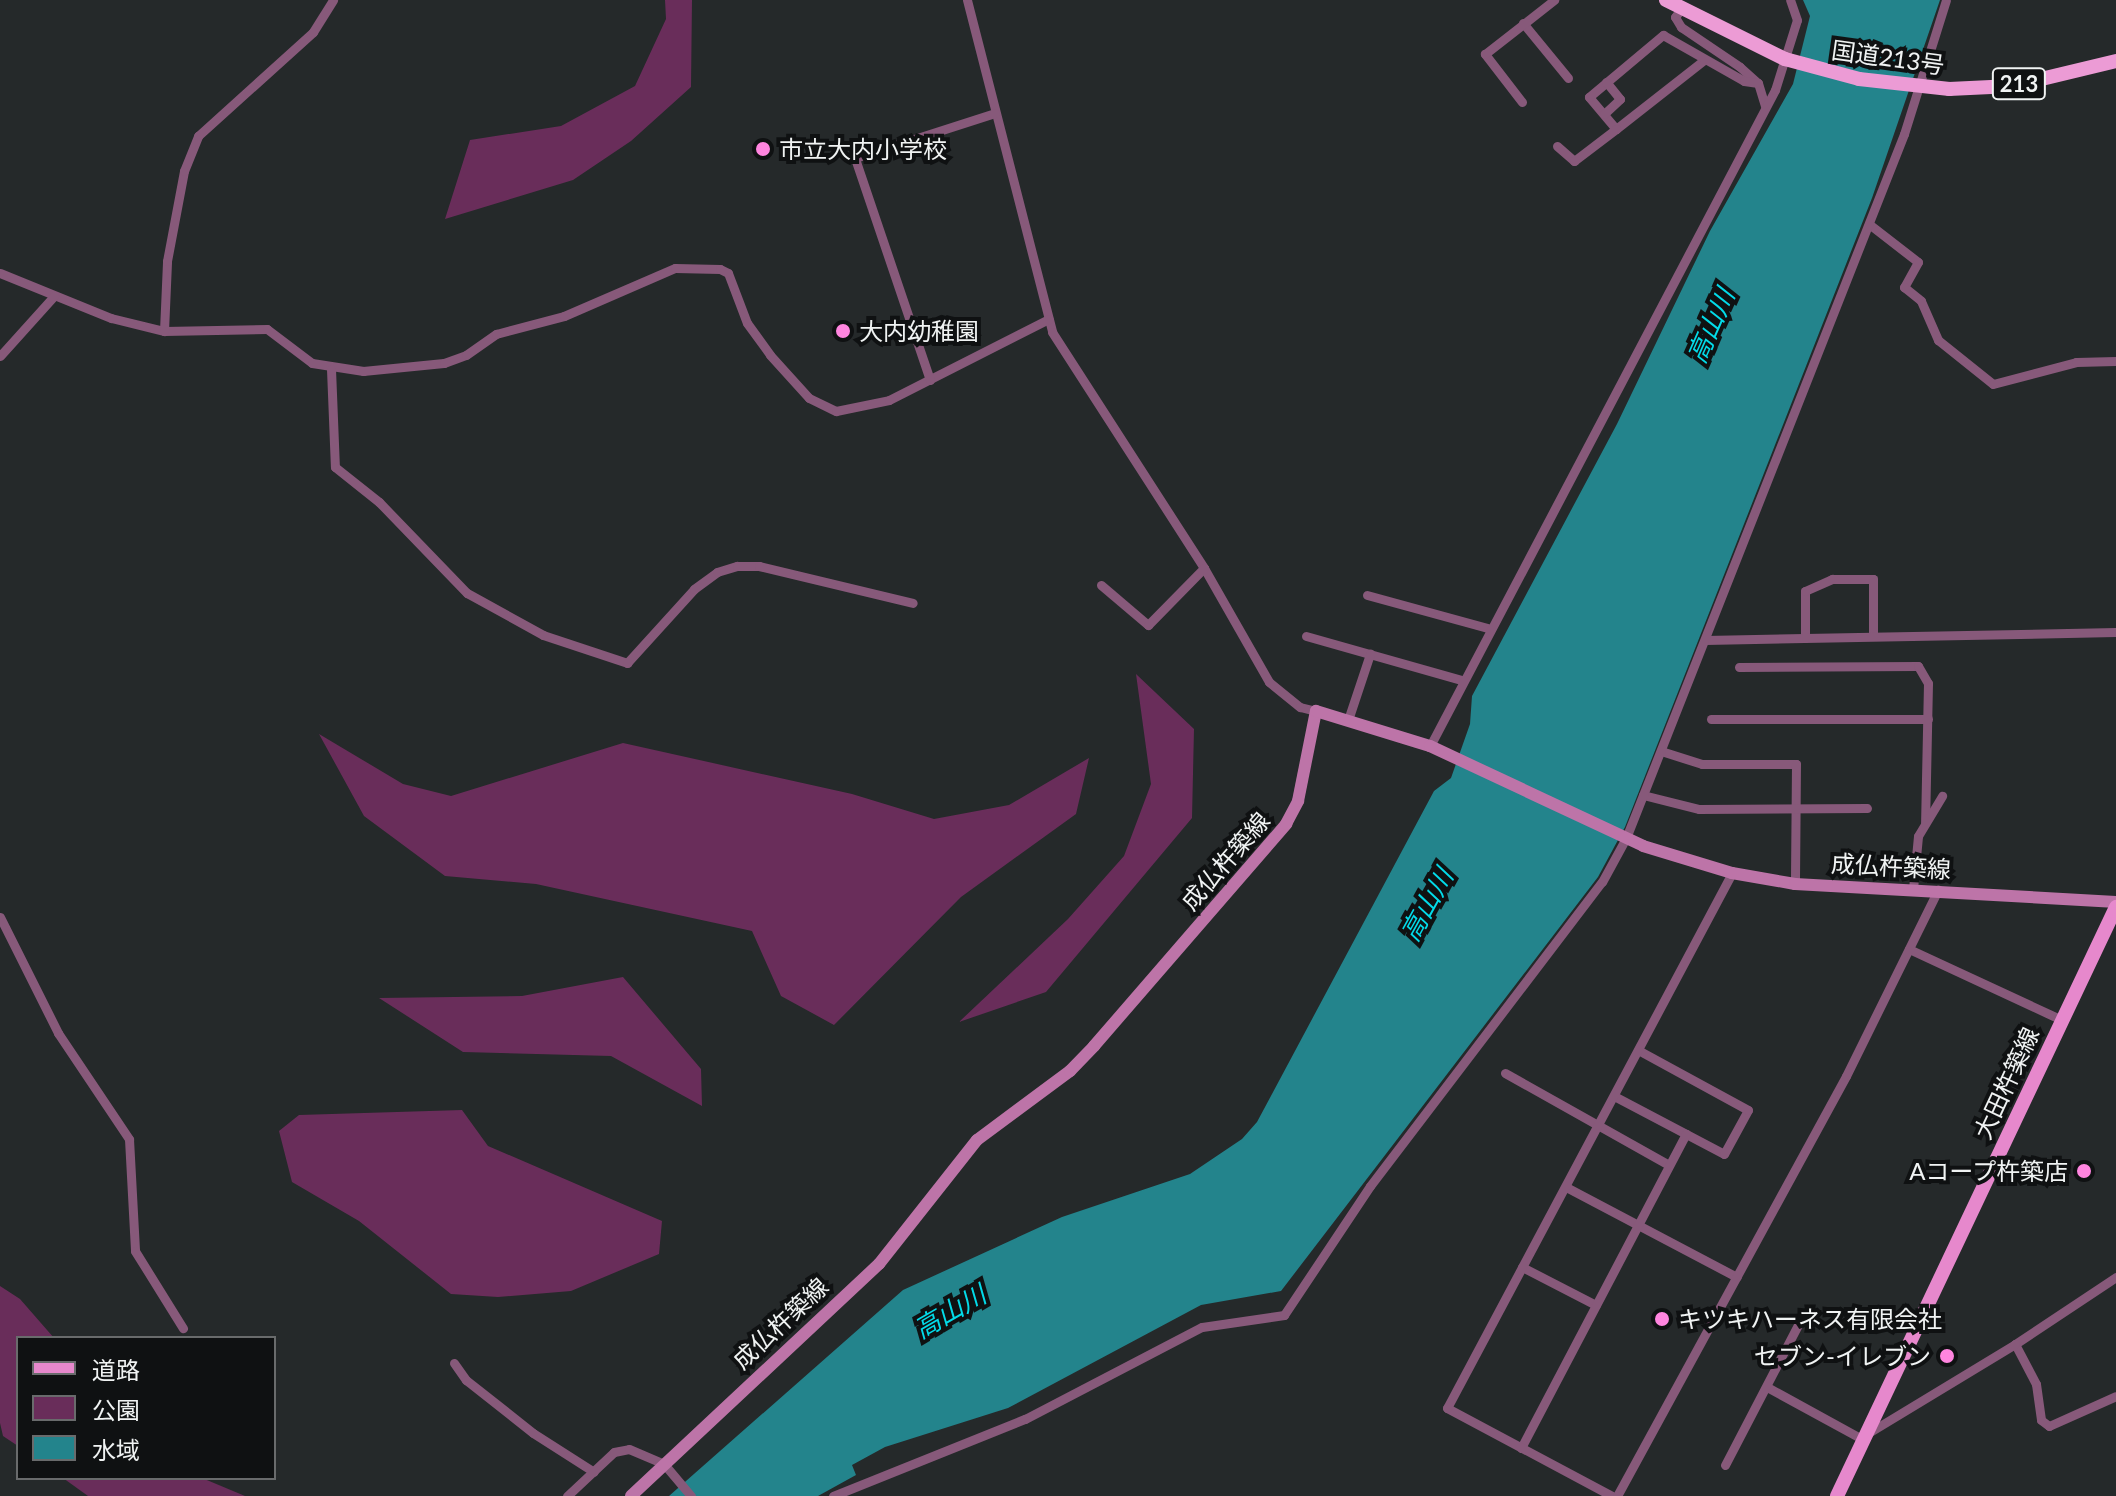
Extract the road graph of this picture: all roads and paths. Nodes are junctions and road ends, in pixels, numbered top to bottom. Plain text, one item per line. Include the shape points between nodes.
1 (333, 0) edge
2 (967, 0) edge
3 (1554, 0) edge
4 (1666, 0) edge
5 (1790, 0) edge
6 (1946, 0) edge
7 (1681, 9) junction
8 (1523, 23) junction
9 (1785, 59) junction
10 (1704, 60) junction
11 (2116, 61) edge
12 (1568, 78) dead end
13 (1606, 82) junction
14 (1758, 83) junction
15 (1919, 86) junction
16 (1522, 102) dead end
17 (1765, 106) junction
18 (995, 113) junction
19 (1604, 114) junction
20 (1616, 129) junction
21 (1557, 146) dead end
22 (1869, 224) junction
23 (0, 273) edge
24 (54, 296) junction
25 (1049, 319) junction
26 (164, 331) junction
27 (0, 356) edge
28 (2116, 361) edge
29 (331, 369) junction
30 (930, 380) junction
31 (1204, 568) junction
32 (1101, 585) dead end
33 (1367, 595) dead end
34 (913, 603) dead end
35 (1488, 628) junction
36 (2116, 632) edge
37 (1306, 636) dead end
38 (1873, 636) junction
39 (1805, 638) junction
40 (1705, 640) junction
41 (1370, 654) junction
42 (1739, 667) dead end
43 (1461, 680) junction
44 (1316, 711) junction
45 (1711, 719) dead end
46 (1928, 719) junction
47 (1348, 720) junction
48 (1430, 746) junction
49 (1661, 751) junction
50 (1643, 795) junction
51 (1942, 796) dead end
52 (1796, 808) junction
53 (1867, 808) dead end
54 (1925, 822) junction
55 (1626, 838) junction
56 (1732, 873) junction
57 (1795, 884) junction
58 (1913, 889) junction
59 (1938, 890) junction
60 (2116, 905) edge
61 (0, 917) edge
62 (1909, 949) junction
63 (2060, 1019) junction
64 (1638, 1050) junction
65 (1505, 1073) dead end
66 (1614, 1096) junction
67 (1600, 1124) junction
68 (1686, 1134) junction
69 (1669, 1165) junction
70 (1566, 1187) junction
71 (1638, 1225) junction
72 (1522, 1267) junction
73 (1737, 1277) junction
74 (2116, 1277) edge
75 (1596, 1305) junction
76 (1799, 1323) dead end
77 (183, 1328) dead end
78 (2015, 1344) junction
79 (454, 1363) dead end
80 (1767, 1387) junction
81 (2116, 1396) edge
82 (1860, 1438) junction
83 (1521, 1448) junction
84 (664, 1464) junction
85 (1725, 1465) dead end
86 (594, 1472) junction
87 (567, 1496) edge
88 (631, 1496) edge
89 (691, 1496) edge
90 (833, 1496) edge
91 (1614, 1496) edge
92 (1837, 1496) edge

1 - 26 street via 313,32 198,136 184,171 167,261
2 - 18 street
3 - 8 street
4 - 7 highway, 国道213号 / 213
5 - 9 street via 1797,20
6 - 15 street
7 - 9 highway, 国道213号 / 213
7 - 14 street via 1675,17 1681,27
8 - 12 street
8 - 16 street via 1485,54
9 - 15 highway, 国道213号 / 213 via 1859,79
9 - 17 street
10 - 13 street via 1663,35
10 - 14 street
10 - 20 street
11 - 15 highway, 国道213号 / 213 via 2012,86
13 - 19 street via 1620,99
13 - 19 street via 1589,97
14 - 17 street
15 - 22 street
17 - 35 street
18 - 25 street
18 - 30 street via 855,158
19 - 20 street
20 - 21 street via 1574,161
22 - 28 street via 1918,262 1904,287 1921,301 1938,340 1993,384 2076,362
22 - 40 street
23 - 24 street
24 - 26 street
24 - 27 street
25 - 30 street
25 - 31 street via 1052,332
26 - 29 street via 267,329 312,363
29 - 30 street via 444,363 517,326 564,316 675,268 697,265 728,273 747,323 770,355 809,398 828,409 874,404
29 - 34 street via 335,467 379,502 467,593 543,635 627,663 694,589 717,572 737,566 759,566
31 - 32 street via 1148,625
31 - 44 street via 1269,682 1300,707
33 - 35 street
35 - 43 street
36 - 38 street
37 - 41 street
38 - 39 street
38 - 39 street via 1873,579 1832,579 1805,591
39 - 40 street
40 - 49 street
41 - 43 street
41 - 47 street
42 - 46 street via 1918,666 1928,683
43 - 48 street
44 - 47 main road, 成仏杵築線
44 - 84 main road, 成仏杵築線 via 1298,801 1286,824 1094,1046 1070,1071 977,1140 879,1264
45 - 46 street
46 - 54 street
47 - 48 main road, 成仏杵築線
48 - 55 main road, 成仏杵築線
49 - 50 street
49 - 52 street via 1702,764 1796,764
50 - 52 street via 1699,809
50 - 55 street
51 - 54 street
52 - 53 street
52 - 57 street
54 - 58 street via 1918,836
55 - 56 main road, 成仏杵築線
55 - 90 street via 1602,882 1370,1186 1284,1315 1202,1327 1025,1419
56 - 57 main road, 成仏杵築線
56 - 64 street
57 - 58 main road, 成仏杵築線
58 - 59 main road, 成仏杵築線
59 - 60 main road, 成仏杵築線
59 - 62 street
60 - 63 main road, 大田杵築線
61 - 77 street via 58,1033 129,1139 135,1251
62 - 63 street
62 - 73 street
63 - 82 main road, 大田杵築線
64 - 66 street
64 - 68 street via 1748,1110 1724,1154
65 - 67 street
66 - 67 street
66 - 68 street
67 - 69 street
67 - 70 street
68 - 69 street
69 - 71 street
70 - 71 street
70 - 72 street
71 - 73 street
71 - 75 street
72 - 75 street
72 - 83 street via 1447,1408
73 - 91 street
74 - 78 street
75 - 83 street
76 - 80 street
78 - 81 street via 2036,1384 2041,1420 2049,1426
78 - 82 street
79 - 86 street via 466,1380 533,1433
80 - 82 street
80 - 85 street
82 - 92 main road, 大田杵築線
83 - 91 street
84 - 86 street via 641,1451 621,1449
84 - 88 main road, 成仏杵築線
84 - 89 street
86 - 87 street

